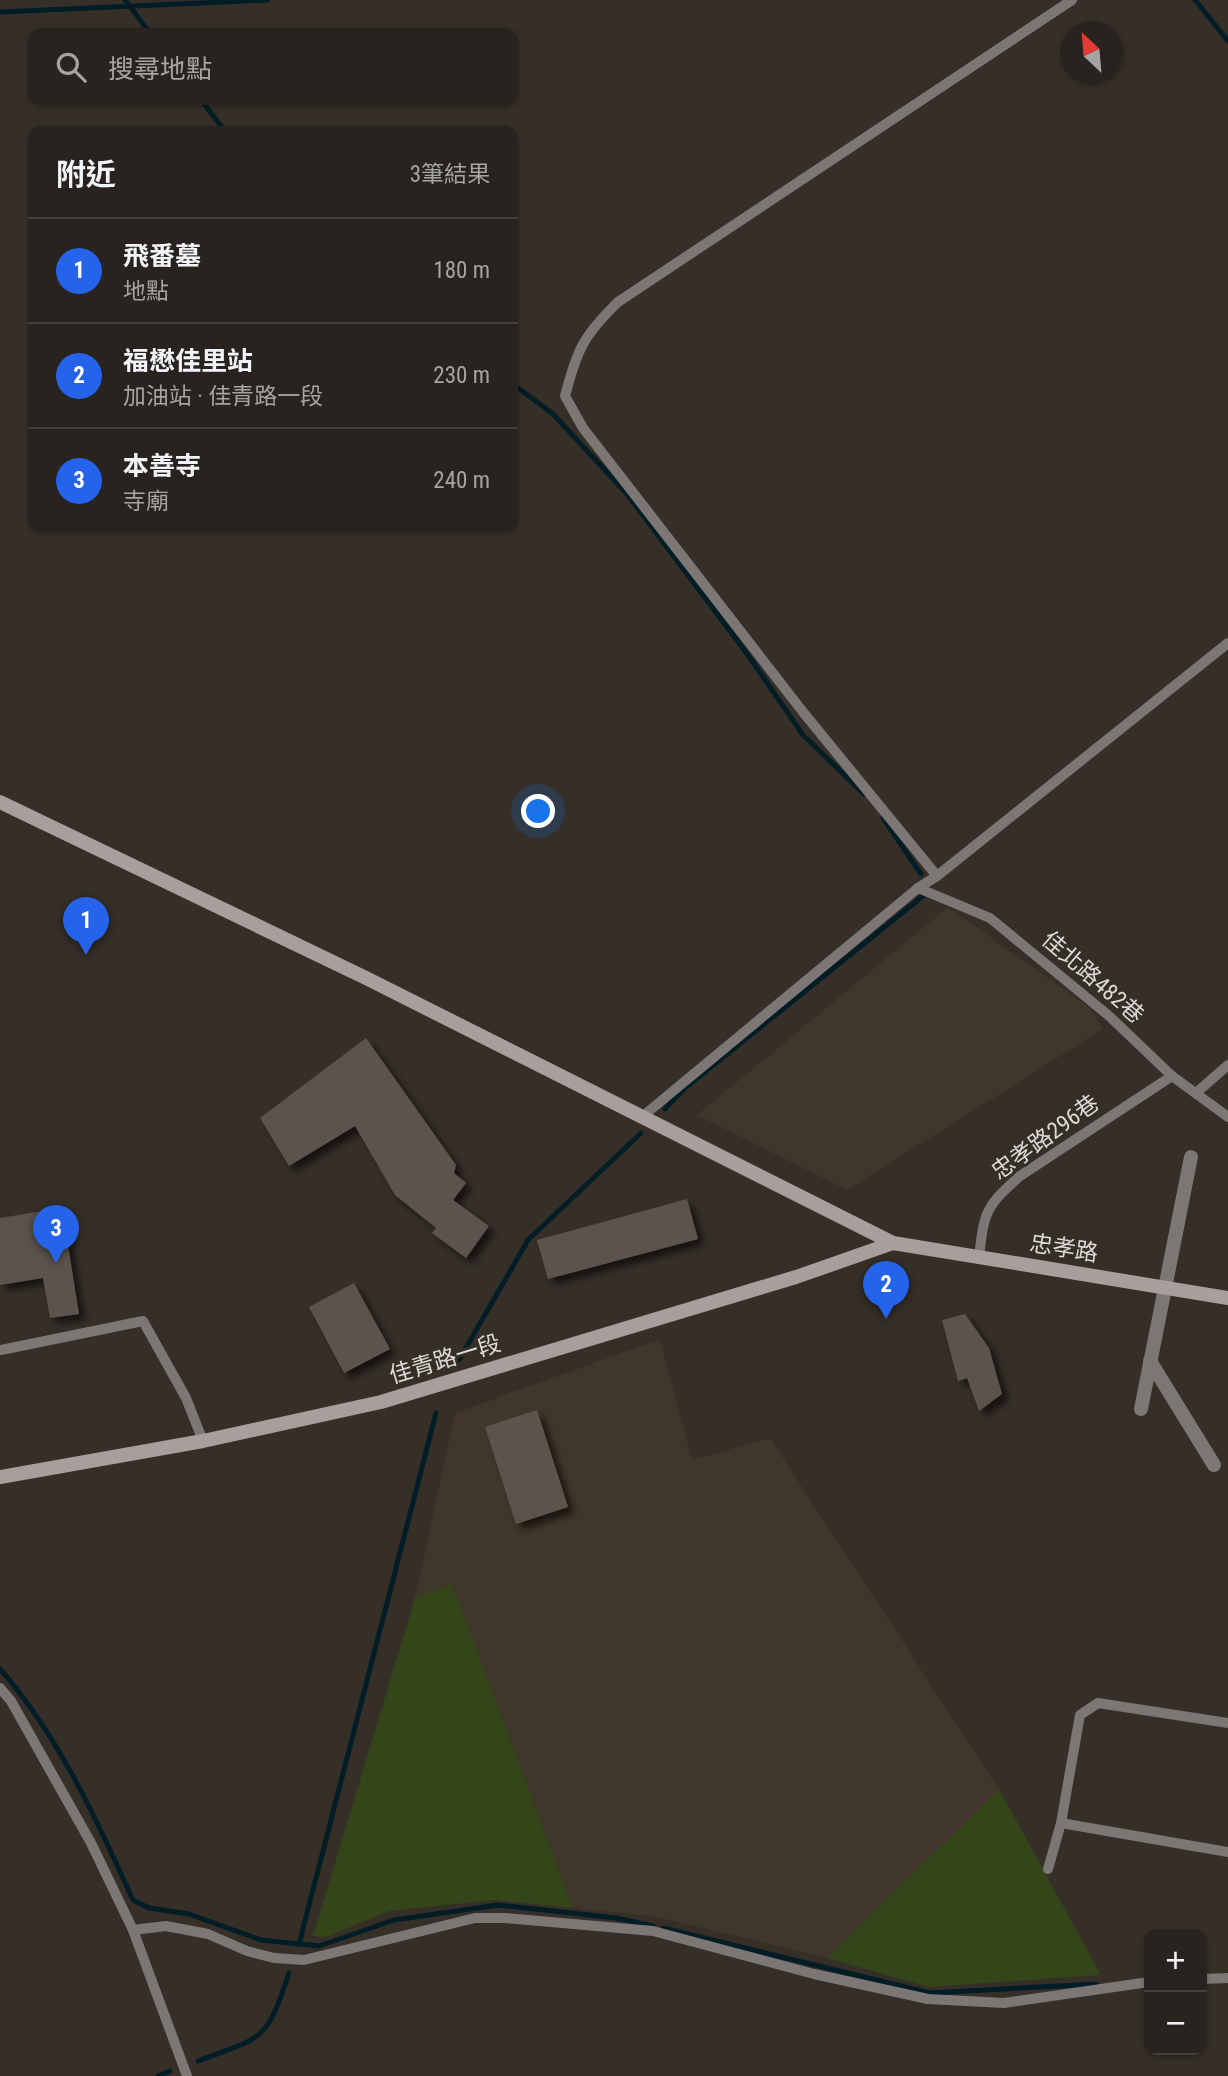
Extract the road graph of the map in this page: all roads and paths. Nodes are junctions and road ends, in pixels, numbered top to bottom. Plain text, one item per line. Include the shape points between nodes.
1 (1072, 0) edge
2 (1228, 643) edge
3 (0, 802) edge
4 (937, 876) junction
5 (918, 888) junction
6 (1228, 1065) edge
7 (1172, 1076) junction
8 (1196, 1093) junction
9 (643, 1116) junction
10 (1228, 1117) edge
11 (1191, 1157) dead end
12 (893, 1243) junction
13 (979, 1258) junction
14 (1163, 1287) junction
15 (1228, 1298) edge
16 (1, 1350) edge
17 (1150, 1361) junction
18 (1142, 1409) dead end
19 (203, 1441) junction
20 (1214, 1465) dead end
21 (0, 1477) edge
22 (0, 1688) edge
23 (1228, 1723) edge
24 (1061, 1824) junction
25 (1228, 1852) edge
26 (1048, 1869) dead end
27 (134, 1930) junction
28 (1228, 1978) edge
29 (1207, 1979) edge
30 (1144, 1983) edge
31 (187, 2076) edge

1 - 4 lane via 618,302 594,325 576,353 565,396 583,428 803,712
2 - 4 lane
3 - 9 street
4 - 5 lane
5 - 7 lane, 佳北路482巷 via 990,918 1108,1015
5 - 9 lane
6 - 8 lane
7 - 8 lane, 佳北路482巷
7 - 13 lane, 忠孝路296巷 via 999,1194 983,1218
8 - 10 lane, 佳北路482巷
9 - 12 street
11 - 14 street
12 - 13 street, 忠孝路
12 - 19 street, 佳青路一段 via 796,1277 381,1402
13 - 14 street, 忠孝路
14 - 15 street, 忠孝路
14 - 17 street
16 - 19 lane via 143,1321 186,1398
17 - 18 street
17 - 20 street
19 - 21 street, 佳青路一段
22 - 27 lane via 92,1843
23 - 24 lane via 1098,1703 1080,1715
24 - 25 lane
24 - 26 lane
27 - 30 lane via 166,1926 208,1934 274,1958 304,1960 451,1923 505,1918 653,1931 928,1999 1004,2003
27 - 31 lane
28 - 29 lane

